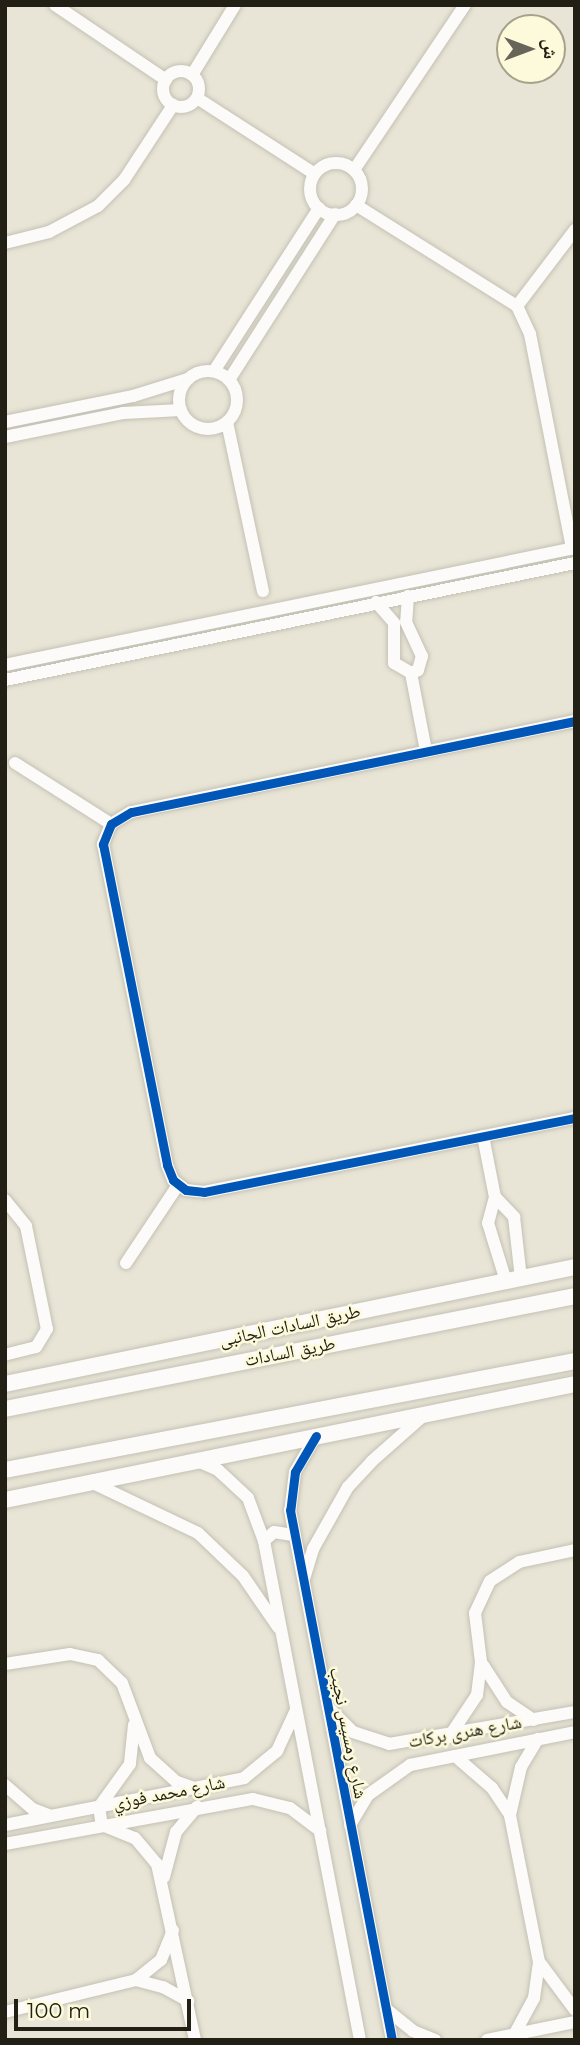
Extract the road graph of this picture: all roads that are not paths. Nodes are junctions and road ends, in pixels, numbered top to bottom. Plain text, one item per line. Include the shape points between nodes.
1 (55, 5) edge
2 (235, 5) edge
3 (466, 5) edge
4 (191, 75) junction
5 (166, 80) junction
6 (197, 98) junction
7 (173, 105) junction
8 (354, 170) junction
9 (315, 174) junction
10 (356, 205) junction
11 (319, 208) junction
12 (335, 215) junction
13 (575, 230) edge
14 (5, 243) edge
15 (517, 306) junction
16 (214, 371) junction
17 (188, 379) junction
18 (229, 380) junction
19 (181, 410) junction
20 (5, 422) edge
21 (227, 422) junction
22 (5, 437) edge
23 (574, 549) edge
24 (575, 563) edge
25 (263, 591) dead end
26 (408, 596) junction
27 (376, 603) junction
28 (409, 630) junction
29 (395, 633) junction
30 (5, 665) edge
31 (411, 673) junction
32 (5, 680) edge
33 (575, 721) edge
34 (426, 751) junction
35 (15, 763) dead end
36 (111, 824) junction
37 (575, 1118) edge
38 (483, 1136) junction
39 (178, 1185) junction
40 (495, 1197) junction
41 (5, 1200) edge
42 (514, 1241) junction
43 (496, 1244) junction
44 (126, 1263) dead end
45 (575, 1267) edge
46 (551, 1272) junction
47 (514, 1280) junction
48 (575, 1280) edge
49 (575, 1296) edge
50 (425, 1298) junction
51 (400, 1329) junction
52 (5, 1355) edge
53 (575, 1361) edge
54 (553, 1365) junction
55 (5, 1384) edge
56 (575, 1384) edge
57 (520, 1395) junction
58 (5, 1409) edge
59 (427, 1414) junction
60 (316, 1436) junction
61 (200, 1462) junction
62 (5, 1470) edge
63 (93, 1483) junction
64 (5, 1500) edge
65 (293, 1535) junction
66 (264, 1541) junction
67 (575, 1550) edge
68 (303, 1583) junction
69 (282, 1633) junction
70 (481, 1662) junction
71 (5, 1664) edge
72 (326, 1705) junction
73 (296, 1709) junction
74 (575, 1712) edge
75 (534, 1720) junction
76 (134, 1725) junction
77 (575, 1732) edge
78 (449, 1737) junction
79 (538, 1739) junction
80 (455, 1756) junction
81 (230, 1781) junction
82 (5, 1785) edge
83 (194, 1788) junction
84 (232, 1800) junction
85 (197, 1806) junction
86 (99, 1807) junction
87 (510, 1815) junction
88 (51, 1816) junction
89 (5, 1825) edge
90 (102, 1825) junction
91 (350, 1825) junction
92 (320, 1831) junction
93 (5, 1844) edge
94 (164, 1881) junction
95 (173, 1930) junction
96 (539, 1962) junction
97 (136, 1980) junction
98 (188, 2001) junction
99 (8, 2009) edge
100 (386, 2010) junction
101 (575, 2010) edge
102 (575, 2022) edge
103 (514, 2035) junction
104 (195, 2040) edge
105 (360, 2040) edge
106 (392, 2040) edge
107 (435, 2040) edge
108 (488, 2040) edge

1 - 5 street
2 - 4 street
3 - 8 street
4 - 5 street via 175,73
4 - 6 street via 198,83
5 - 7 street via 165,97
6 - 7 street via 184,107
6 - 9 street
7 - 14 street via 124,180 98,206 50,232
8 - 9 street via 333,163
8 - 10 street via 362,191
9 - 11 street via 311,196
10 - 12 street
10 - 15 street
11 - 12 street
11 - 16 street
12 - 18 street
13 - 15 street
15 - 23 street via 530,334
16 - 17 street
16 - 18 street
17 - 19 street via 180,393
17 - 20 street via 133,396
18 - 21 street via 237,396
19 - 21 street via 201,428
19 - 22 street via 123,413
21 - 25 street
23 - 30 street
24 - 26 street
26 - 27 street
26 - 28 street
27 - 29 street via 390,615
27 - 32 street
28 - 29 street
28 - 31 street via 422,656 418,670
29 - 31 street via 394,663
31 - 34 street
33 - 34 street
34 - 36 street via 131,811
35 - 36 street
36 - 39 street via 103,844 167,1165
37 - 38 street
38 - 39 street via 204,1192
38 - 40 street
39 - 44 street
40 - 42 street via 514,1217
40 - 43 street via 488,1223
41 - 52 street via 26,1226 47,1329 36,1347
42 - 43 street
42 - 47 street
43 - 47 street
45 - 46 main road, طريق السادات الجانبى
46 - 47 main road, طريق السادات الجانبى
46 - 48 main road
47 - 50 main road, طريق السادات الجانبى
49 - 51 main road, طريق السادات
50 - 51 main road
50 - 55 main road, طريق السادات الجانبى
51 - 58 main road, طريق السادات
53 - 54 main road
54 - 57 main road
54 - 62 main road
56 - 57 main road
57 - 59 main road
59 - 60 main road
59 - 68 street via 348,1488 318,1538
60 - 61 main road
60 - 65 street, شارع رمسيس نجيب via 295,1472 290,1510
61 - 63 main road
61 - 66 street via 227,1476 248,1498
63 - 64 main road
63 - 69 street via 198,1533 243,1576
65 - 66 street via 274,1532
65 - 68 street, شارع رمسيس نجيب
66 - 69 street
67 - 70 street via 519,1562 490,1581 475,1613
68 - 72 street, شارع رمسيس نجيب
69 - 73 street
70 - 75 street via 507,1702
70 - 78 street via 477,1695
71 - 76 street via 70,1654 98,1660 122,1684
72 - 78 street, شارع هنرى بركات via 353,1731 370,1740 408,1744
72 - 91 street, شارع رمسيس نجيب
73 - 81 street, شارع محمد فوزي via 285,1738 267,1762
73 - 92 street
74 - 75 street, شارع هنرى بركات
75 - 78 street, شارع هنرى بركات
76 - 83 street via 162,1772
76 - 86 street via 130,1764
77 - 79 street, شارع هنرى بركات
79 - 80 street, شارع هنرى بركات
79 - 87 street via 515,1783
80 - 87 street via 486,1782
80 - 91 street, شارع هنرى بركات via 395,1773 368,1795
81 - 83 street, شارع محمد فوزي
81 - 84 street via 235,1790
82 - 88 street
83 - 86 street, شارع محمد فوزي
84 - 85 street, شارع محمد فوزي
84 - 92 street, شارع محمد فوزي via 272,1802 306,1818
85 - 90 street, شارع محمد فوزي
85 - 94 street via 176,1832
86 - 88 street, شارع محمد فوزي
86 - 90 street
87 - 96 street
88 - 89 street, شارع محمد فوزي
90 - 93 street, شارع محمد فوزي
90 - 94 street via 135,1838
91 - 100 street, شارع رمسيس نجيب
92 - 105 street
94 - 95 street
95 - 97 street via 161,1959
95 - 98 street
96 - 101 street
96 - 103 street via 534,1998
97 - 98 street via 163,1987
97 - 99 street
98 - 104 street
100 - 106 street, شارع رمسيس نجيب
100 - 107 street via 413,2031
102 - 103 street
103 - 108 street

